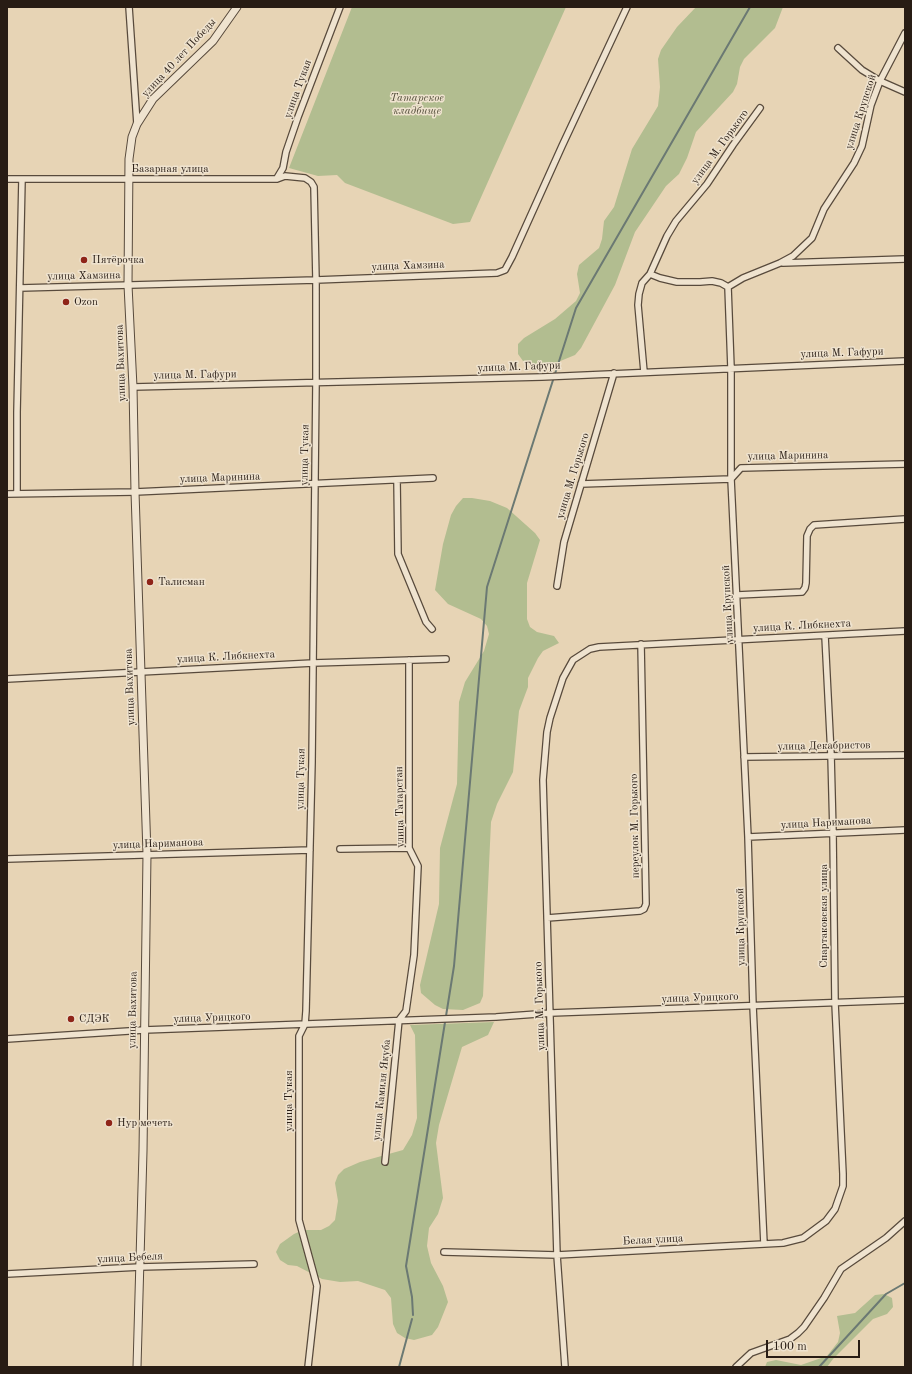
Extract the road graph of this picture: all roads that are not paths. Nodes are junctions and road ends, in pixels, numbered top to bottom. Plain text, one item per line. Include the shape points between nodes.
1 (129, 7) edge
2 (237, 7) edge
3 (340, 7) edge
4 (627, 7) edge
5 (905, 33) edge
6 (838, 48) dead end
7 (880, 81) junction
8 (905, 92) edge
9 (760, 108) dead end
10 (137, 124) junction
11 (277, 178) junction
12 (7, 179) edge
13 (22, 179) junction
14 (128, 179) junction
15 (314, 187) joint
16 (905, 259) edge
17 (780, 263) junction
18 (650, 274) junction
19 (316, 280) junction
20 (128, 285) junction
21 (728, 287) junction
22 (20, 288) junction
23 (905, 361) edge
24 (731, 368) junction
25 (644, 372) junction
26 (614, 373) junction
27 (316, 382) junction
28 (133, 386) junction
29 (905, 464) edge
30 (433, 478) dead end
31 (731, 479) junction
32 (397, 480) junction
33 (314, 484) junction
34 (581, 484) junction
35 (135, 492) junction
36 (7, 494) edge
37 (17, 494) junction
38 (905, 519) edge
39 (556, 586) dead end
40 (737, 595) junction
41 (432, 629) dead end
42 (905, 631) edge
43 (825, 636) junction
44 (740, 639) junction
45 (641, 644) junction
46 (582, 654) joint
47 (446, 659) dead end
48 (409, 660) junction
49 (313, 663) junction
50 (141, 672) junction
51 (7, 679) edge
52 (831, 755) junction
53 (905, 755) edge
54 (744, 757) junction
55 (905, 830) edge
56 (834, 833) junction
57 (748, 837) junction
58 (409, 848) junction
59 (340, 849) dead end
60 (310, 850) junction
61 (147, 854) junction
62 (7, 859) edge
63 (547, 918) junction
64 (905, 1000) edge
65 (835, 1002) junction
66 (753, 1006) junction
67 (550, 1013) junction
68 (399, 1020) junction
69 (305, 1024) junction
70 (144, 1030) junction
71 (7, 1039) edge
72 (385, 1162) dead end
73 (841, 1195) joint
74 (905, 1221) edge
75 (764, 1244) junction
76 (444, 1252) dead end
77 (557, 1255) junction
78 (254, 1264) dead end
79 (140, 1267) junction
80 (7, 1274) edge
81 (137, 1367) edge
82 (308, 1367) edge
83 (565, 1367) edge
84 (736, 1367) edge

1 - 10 street, улица Вахитова
2 - 10 street, улица 40 лет Победы via 213,41 153,99
3 - 11 street, улица Тукая via 298,117 283,168
4 - 19 street, улица Хамзина via 505,270 497,273
5 - 7 street, улица Крупской
6 - 7 street via 862,70
7 - 8 street
7 - 17 street, улица Крупской via 871,105 862,146 854,163 824,209 812,238 793,256
9 - 18 street, улица М. Горького via 707,184 676,221
10 - 14 street, улица Вахитова via 132,137
11 - 14 street, Базарная улица
11 - 15 street, Базарная улица via 305,178
12 - 13 street, Базарная улица
13 - 14 street, Базарная улица
13 - 22 street
14 - 20 street, улица Вахитова
15 - 19 street, улица Тукая
16 - 17 street
17 - 21 street, улица Крупской
18 - 21 street via 677,282 712,281
18 - 25 street, улица М. Горького via 642,283 638,305
19 - 20 street, улица Хамзина
19 - 27 street, улица Тукая
20 - 22 street, улица Хамзина
20 - 28 street, улица Вахитова
21 - 24 street, улица Крупской
22 - 37 street
23 - 24 street, улица М. Гафури
24 - 25 street, улица М. Гафури
24 - 31 street, улица Крупской
25 - 26 street, улица М. Гафури
26 - 27 street, улица М. Гафури
26 - 34 street, улица М. Горького
27 - 28 street, улица М. Гафури
27 - 33 street, улица Тукая
28 - 35 street, улица Вахитова
29 - 31 street, улица Маринина via 742,468
30 - 32 street, улица Маринина
31 - 34 street
31 - 40 street, улица Крупской
32 - 33 street, улица Маринина
32 - 41 street via 398,554 426,622
33 - 35 street, улица Маринина
33 - 49 street, улица Тукая
34 - 39 street, улица М. Горького via 564,542
35 - 37 street, улица Маринина
35 - 50 street, улица Вахитова
36 - 37 street, улица Маринина
38 - 40 street via 814,525 807,536 806,583 802,592
40 - 44 street, улица Крупской
42 - 43 street, улица К. Либкнехта
43 - 44 street, улица К. Либкнехта
43 - 52 street, Спартаковская улица
44 - 45 street, улица К. Либкнехта
44 - 54 street, улица Крупской
45 - 46 street, улица К. Либкнехта via 599,647
45 - 63 street, переулок М. Горького via 646,904 640,911
46 - 63 street, улица М. Горького via 570,664 563,678 546,732 543,780
47 - 48 street, улица К. Либкнехта
48 - 49 street, улица К. Либкнехта
48 - 58 street, улица Татарстан
49 - 50 street, улица К. Либкнехта
49 - 60 street, улица Тукая
50 - 51 street, улица К. Либкнехта
50 - 61 street, улица Вахитова
52 - 53 street, улица Декабристов
52 - 54 street, улица Декабристов
52 - 56 street, Спартаковская улица
54 - 57 street, улица Крупской
55 - 56 street, улица Нариманова
56 - 57 street, улица Нариманова
56 - 65 street, Спартаковская улица
57 - 66 street, улица Крупской
58 - 59 street
58 - 68 street, улица Татарстан via 418,866 414,955 406,1011
60 - 61 street, улица Нариманова
60 - 69 street, улица Тукая
61 - 62 street, улица Нариманова
61 - 70 street, улица Вахитова
63 - 67 street, улица М. Горького
64 - 65 street, улица Урицкого
65 - 66 street, улица Урицкого
65 - 73 street, Спартаковская улица via 843,1174
66 - 67 street, улица Урицкого
66 - 75 street, улица Крупской
67 - 68 street, улица Урицкого
67 - 77 street, улица М. Горького
68 - 69 street, улица Урицкого
68 - 72 street, улица Камиля Якуба
69 - 70 street, улица Урицкого
69 - 82 street, улица Тукая via 299,1036 299,1220 317,1286
70 - 71 street, улица Урицкого
70 - 79 street, улица Вахитова
73 - 75 street, Белая улица via 826,1221 803,1238
74 - 84 street via 886,1238 841,1269 824,1298 798,1333 790,1339 751,1353
75 - 77 street, Белая улица
76 - 77 street, Белая улица
77 - 83 street, улица М. Горького
78 - 79 street, улица Бебеля
79 - 80 street, улица Бебеля
79 - 81 street, улица Вахитова

